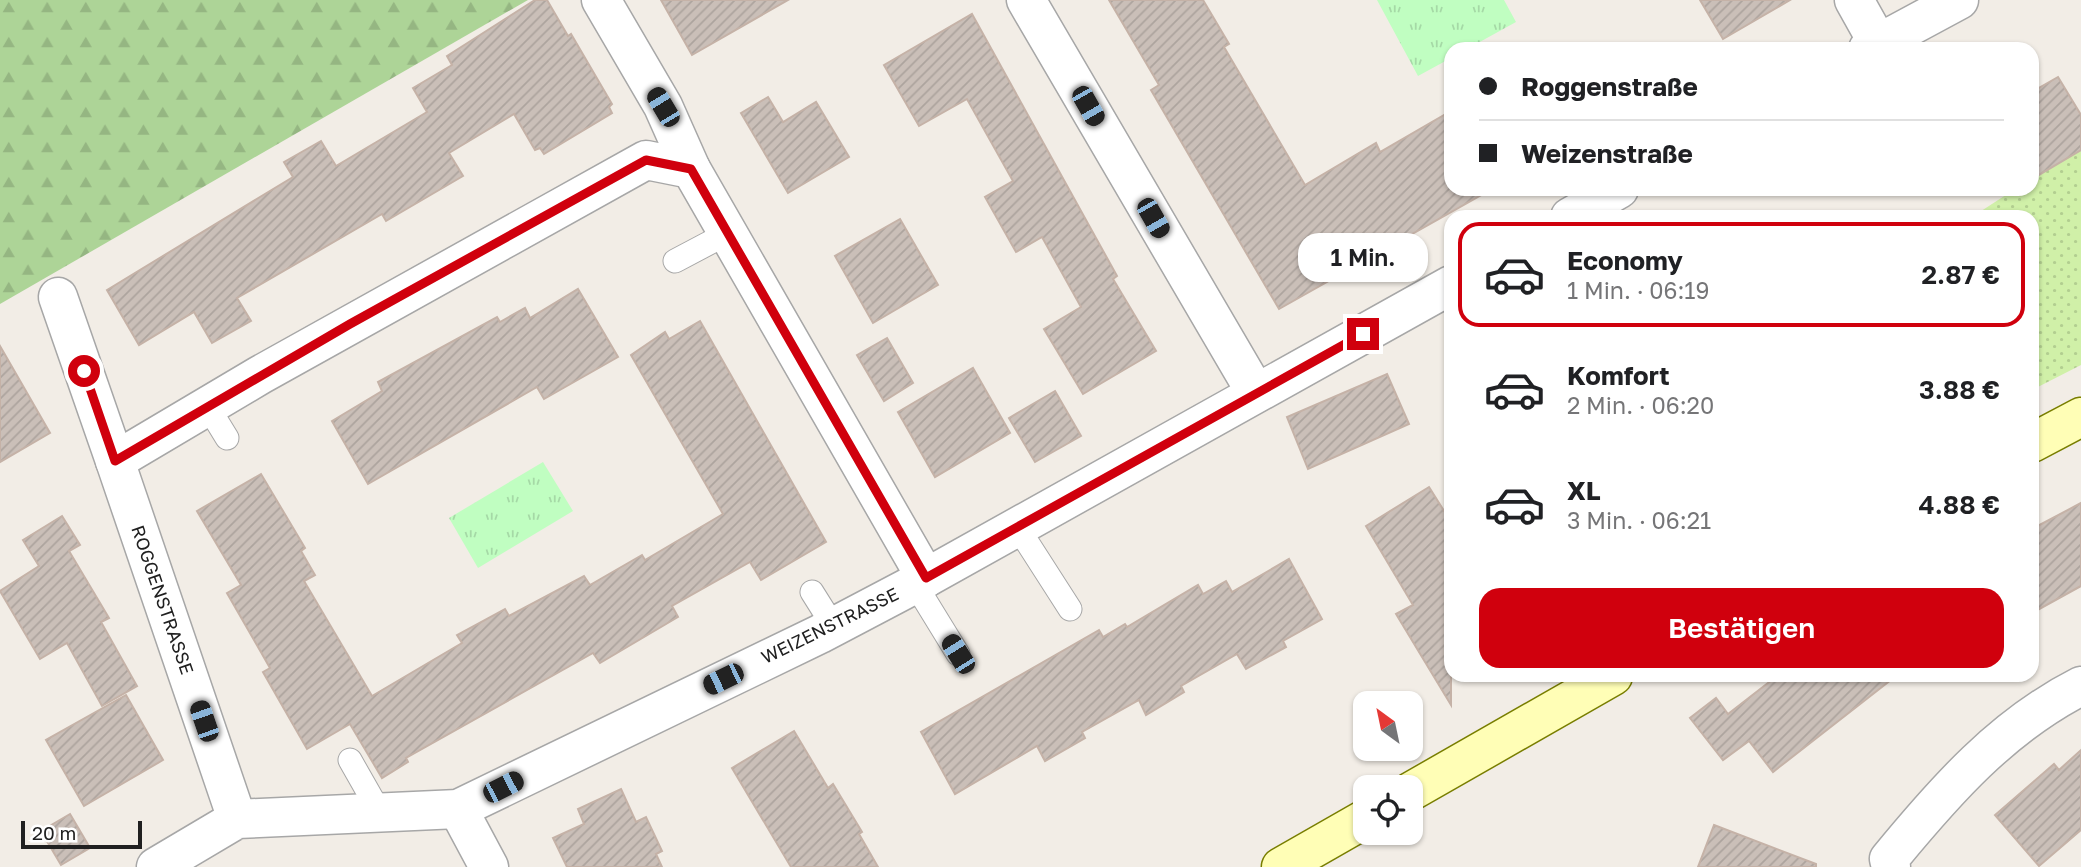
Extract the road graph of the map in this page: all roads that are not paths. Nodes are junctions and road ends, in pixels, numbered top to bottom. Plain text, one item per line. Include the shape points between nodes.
1 (601, 0) edge
2 (1026, 0) edge
3 (1854, 0) edge
4 (1959, 0) edge
5 (1871, 42) edge
6 (1880, 42) edge
7 (691, 169) junction
8 (1607, 196) edge
9 (1582, 210) edge
10 (728, 233) junction
11 (675, 261) dead end
12 (1444, 289) edge
13 (58, 297) dead end
14 (1256, 393) junction
15 (2081, 417) edge
16 (2039, 439) edge
17 (115, 461) junction
18 (1018, 528) junction
19 (921, 581) junction
20 (813, 592) dead end
21 (1070, 609) dead end
22 (834, 626) junction
23 (958, 654) dead end
24 (1598, 682) edge
25 (2081, 686) edge
26 (350, 760) dead end
27 (1423, 784) edge
28 (458, 809) junction
29 (379, 811) junction
30 (237, 819) junction
31 (1353, 826) edge
32 (156, 867) edge
33 (489, 867) edge
34 (1281, 867) edge
35 (1891, 867) edge

1 - 7 street via 663,107
2 - 14 street
3 - 5 street
4 - 6 street
7 - 10 street
7 - 17 street via 646,160 218,422
8 - 9 street
10 - 11 lane
10 - 19 street
12 - 14 street, WEIZENSTRASSE
13 - 17 street, ROGGENSTRASSE
14 - 18 street, WEIZENSTRASSE
15 - 16 street
17 - 30 street, ROGGENSTRASSE
18 - 19 street, WEIZENSTRASSE
18 - 21 lane
19 - 22 street, WEIZENSTRASSE
19 - 23 lane
20 - 22 lane
22 - 28 street, WEIZENSTRASSE
24 - 27 street
25 - 35 street via 2000,739 1955,780 1889,859
26 - 29 lane
28 - 29 street, WEIZENSTRASSE
28 - 33 street
29 - 30 street, WEIZENSTRASSE
30 - 32 street, WEIZENSTRASSE
31 - 34 street

